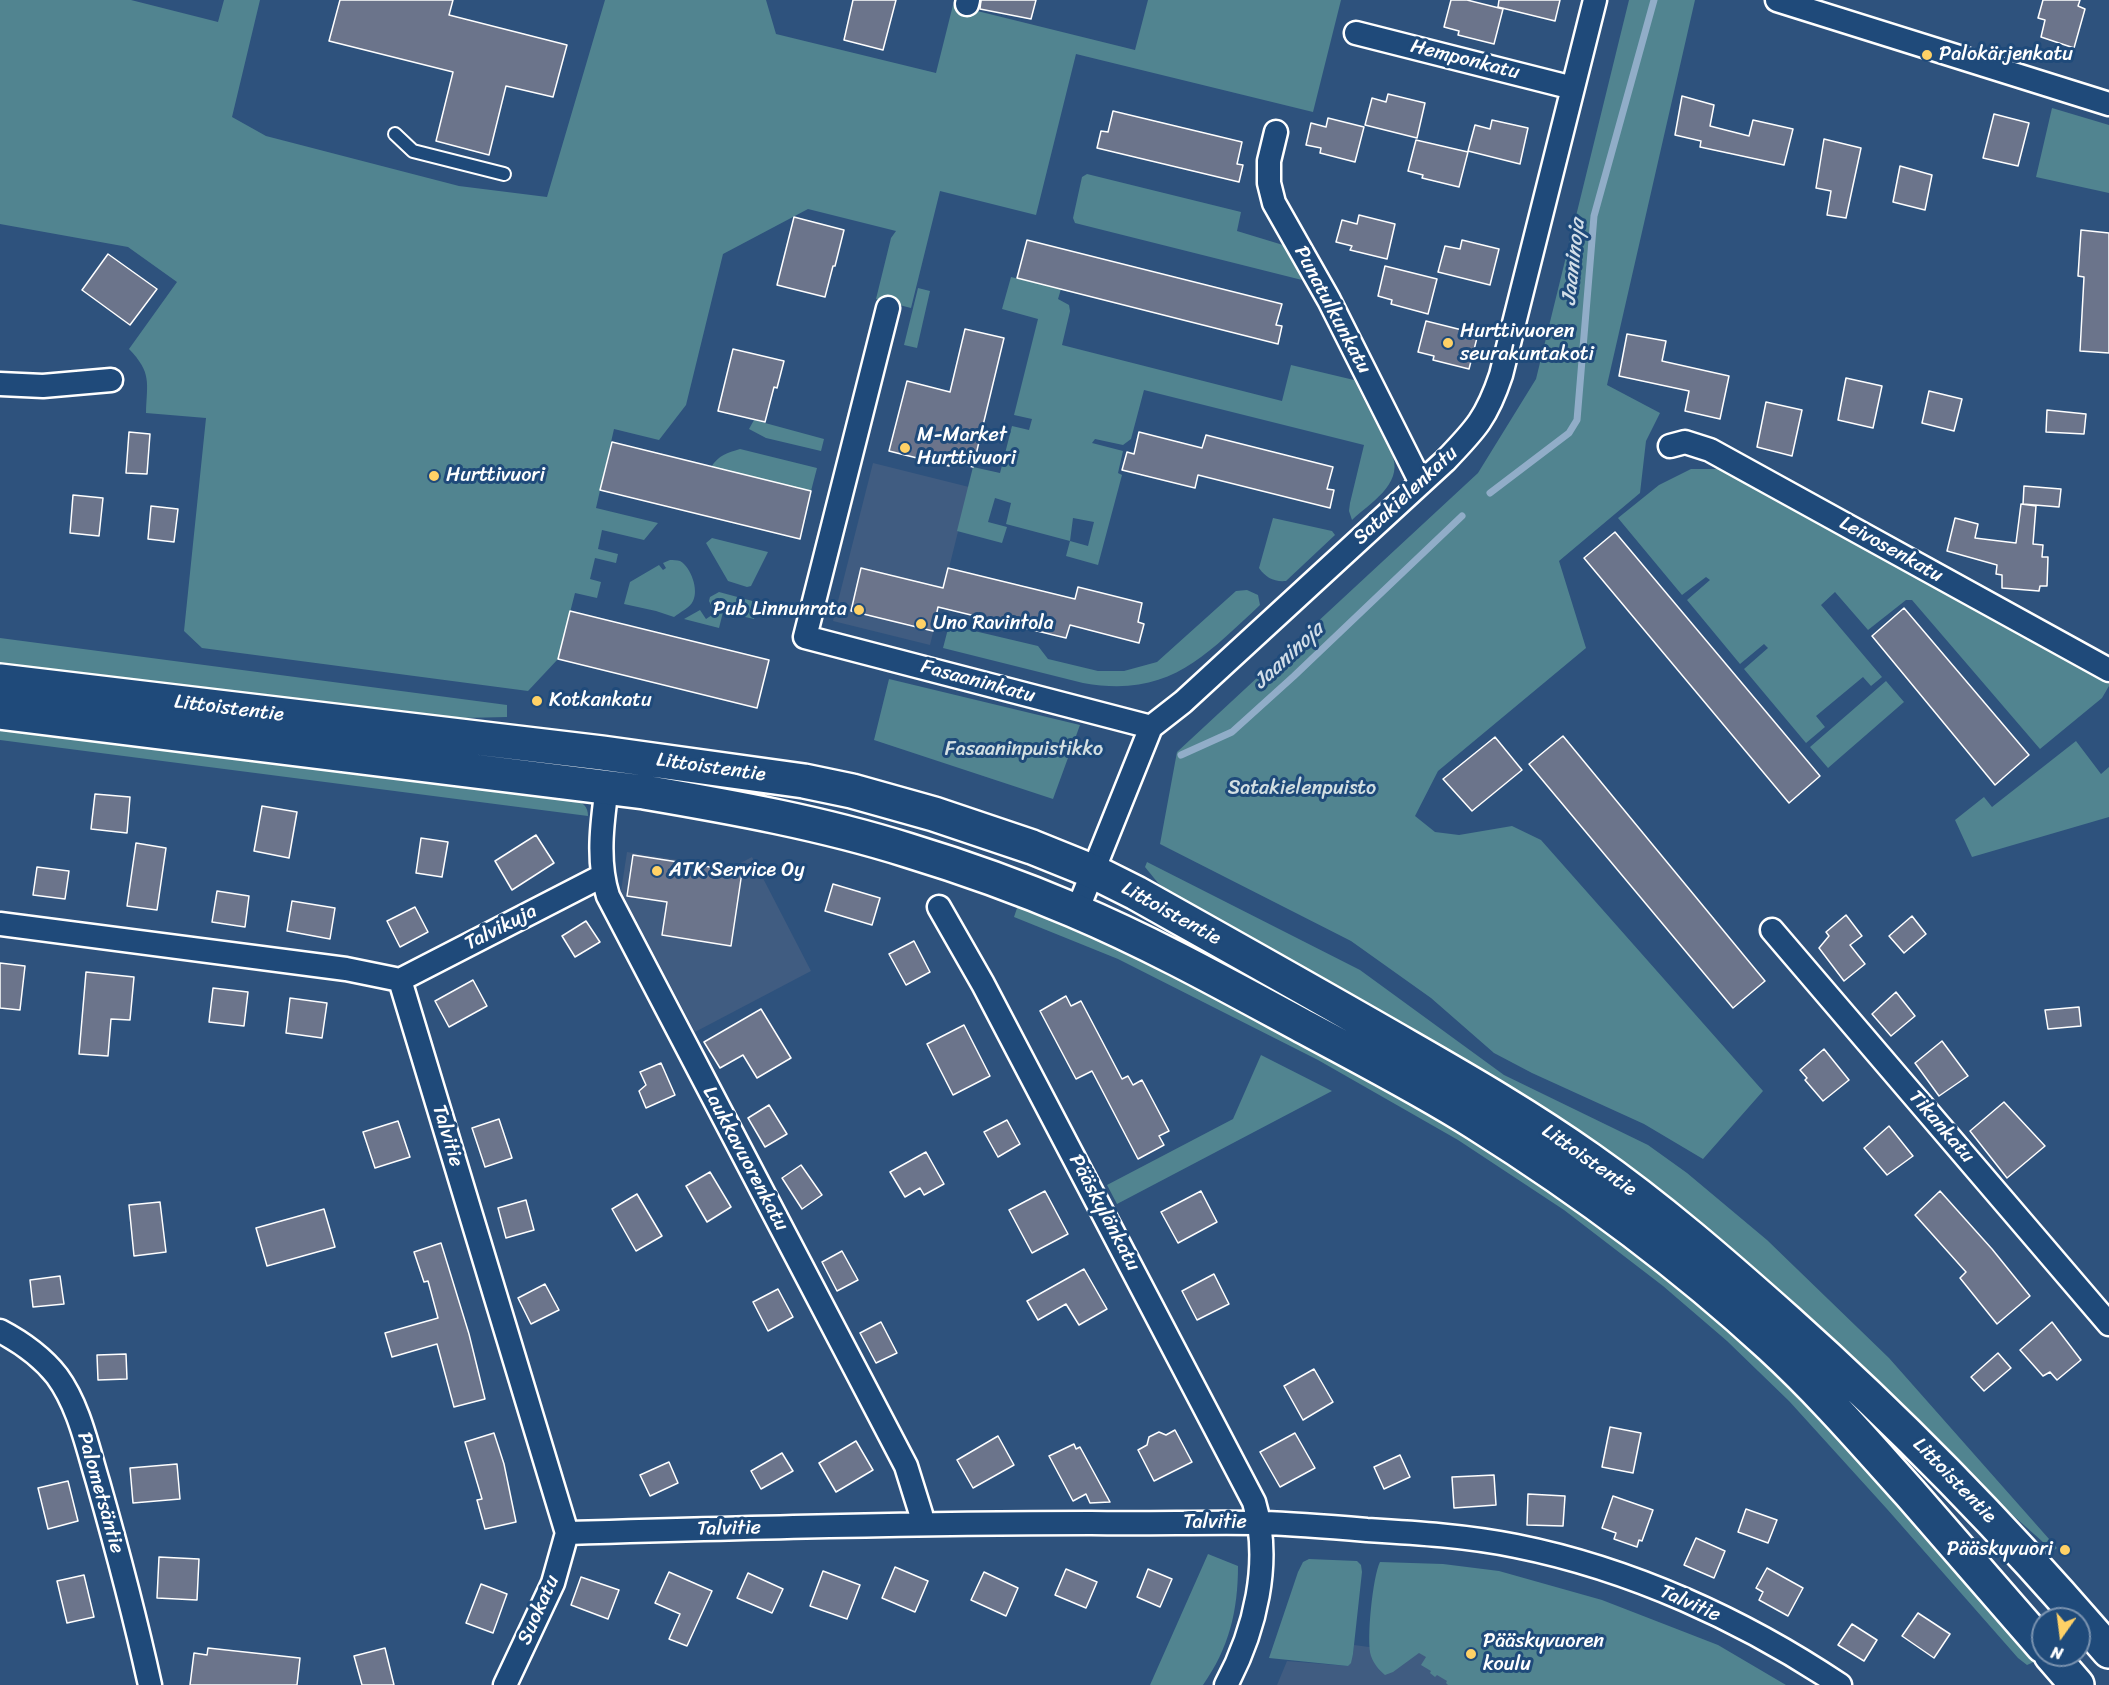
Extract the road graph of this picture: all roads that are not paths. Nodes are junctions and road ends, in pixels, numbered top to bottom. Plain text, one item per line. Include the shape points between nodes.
1 (1595, 0) edge
2 (1777, 0) edge
3 (1356, 33) dead end
4 (1573, 88) junction
5 (2109, 104) edge
6 (1276, 132) dead end
7 (395, 134) dead end
8 (504, 174) dead end
9 (888, 308) dead end
10 (111, 381) dead end
11 (0, 384) edge
12 (1671, 446) dead end
13 (1421, 483) junction
14 (2109, 670) edge
15 (0, 681) edge
16 (0, 712) edge
17 (1151, 727) junction
18 (607, 787) junction
19 (1094, 872) junction
20 (602, 876) junction
21 (939, 907) dead end
22 (1077, 911) junction
23 (0, 924) edge
24 (1772, 930) dead end
25 (400, 980) junction
26 (2109, 1324) edge
27 (0, 1331) edge
28 (1260, 1523) junction
29 (921, 1524) junction
30 (567, 1533) junction
31 (2031, 1632) edge
32 (2109, 1652) edge
33 (2061, 1667) edge
34 (150, 1685) edge
35 (505, 1685) edge
36 (1226, 1685) edge
37 (1840, 1685) edge
38 (2077, 1685) edge

1 - 4 street, Satakielenkatu
2 - 5 street
3 - 4 street, Hemponkatu
4 - 13 street, Satakielenkatu via 1492,401 1470,435
6 - 13 street, Punatulkunkatu via 1269,161 1274,203 1329,300
7 - 8 lane via 413,151
9 - 17 street, Fasaaninkatu via 805,637
10 - 11 street via 43,386
12 - 14 street, Leivosenkatu via 1685,442 1710,450
13 - 17 street, Satakielenkatu
15 - 19 main road, Littoistentie via 804,781 934,814
16 - 18 main road, Littoistentie
17 - 19 street
18 - 20 street, Laukkavuorenkatu via 602,820
18 - 22 main road, Littoistentie via 734,808 870,840 1002,882
19 - 22 street
19 - 32 main road, Littoistentie via 1490,1094 1651,1204 1723,1263 1901,1426 1977,1503
20 - 25 street, Talvikuja
20 - 29 street, Laukkavuorenkatu via 630,939 906,1466
21 - 28 street, Pääskylänkatu via 1242,1477
22 - 31 main road, Littoistentie via 1211,977 1473,1121 1575,1187 1652,1244 1815,1389
23 - 25 street via 346,969
24 - 26 street, Tikankatu
25 - 30 street, Talvitie
27 - 34 street, Palometsäntie via 37,1356 57,1376 75,1407
28 - 29 street, Talvitie
28 - 36 street, Pääskylänkatu via 1254,1616
28 - 37 street, Talvitie via 1439,1534 1518,1546 1583,1563 1736,1624
29 - 30 street, Talvitie
30 - 35 street, Suokatu via 553,1583
33 - 38 main road

